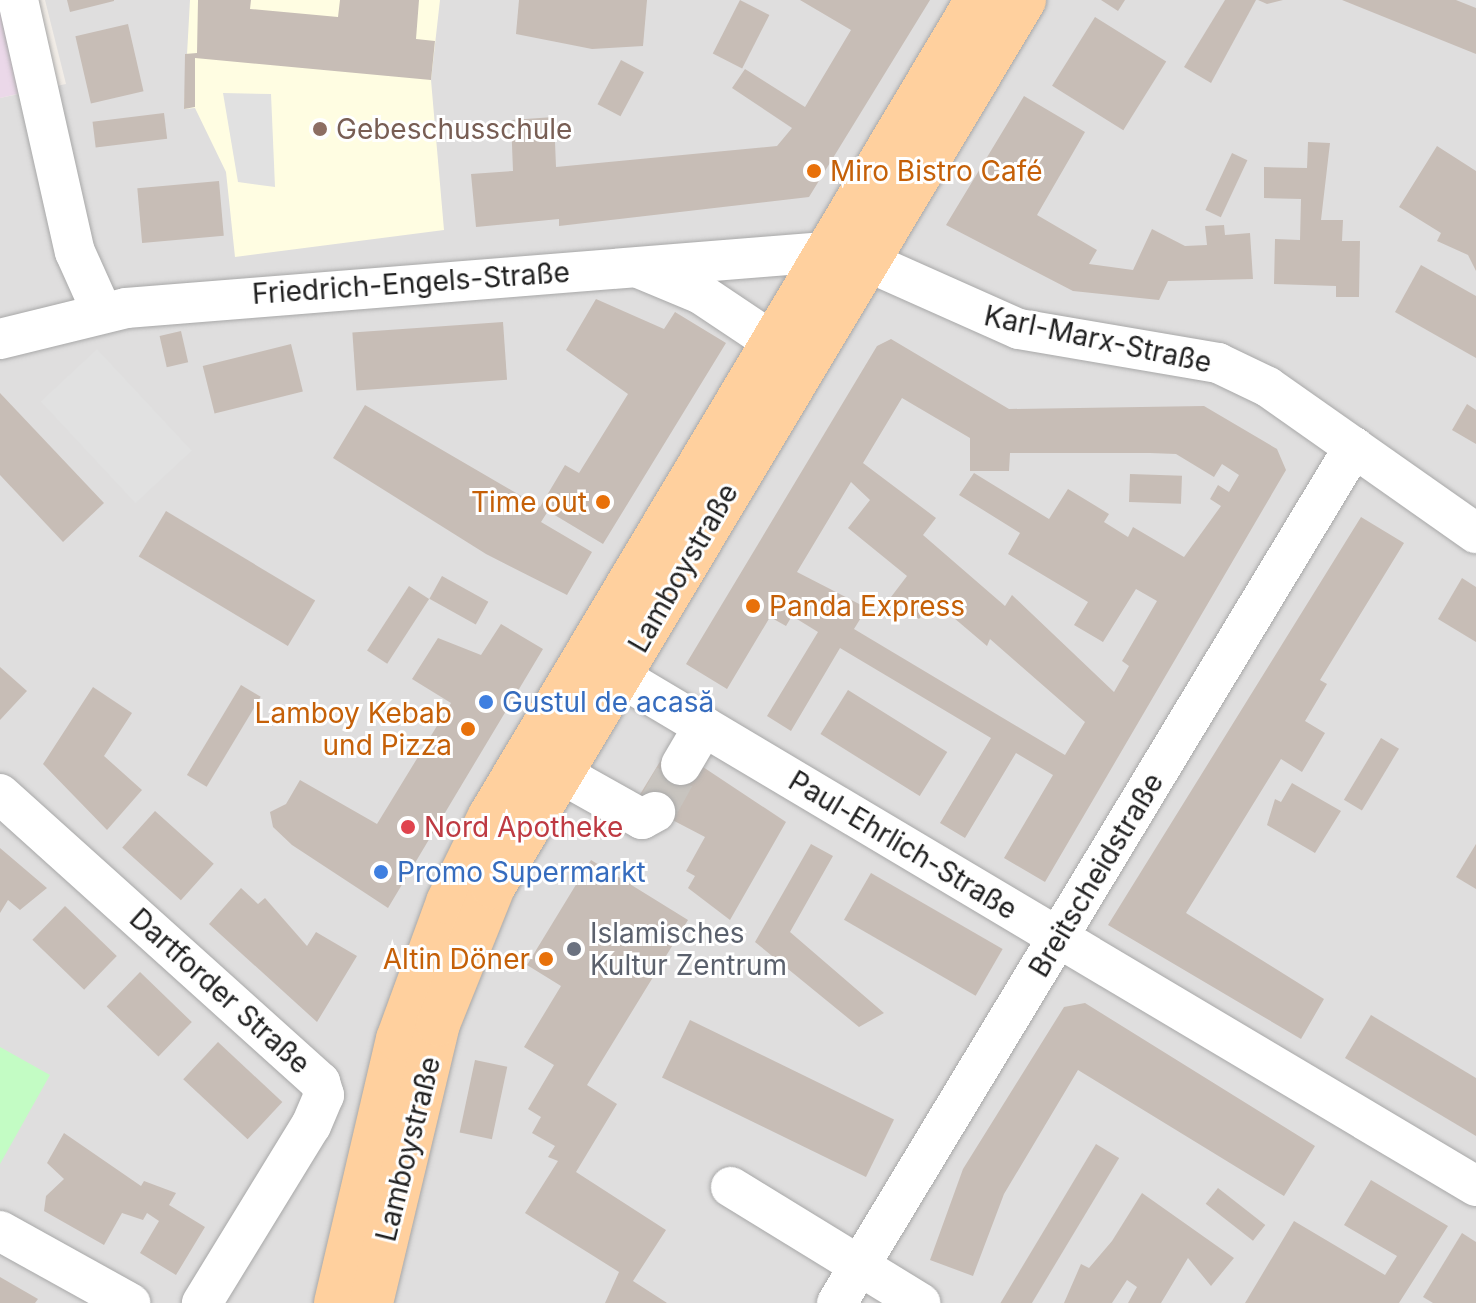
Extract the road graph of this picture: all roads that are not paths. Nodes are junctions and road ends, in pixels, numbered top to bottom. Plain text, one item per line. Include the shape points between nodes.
1 (18, 0) edge
2 (977, 0) edge
3 (1024, 0) edge
4 (845, 257) junction
5 (630, 265) junction
6 (102, 312) junction
7 (0, 339) edge
8 (773, 342) junction
9 (1354, 447) junction
10 (1476, 533) edge
11 (619, 676) junction
12 (704, 726) junction
13 (681, 765) tunnel mouth
14 (560, 773) junction
15 (0, 794) edge
16 (655, 812) dead end
17 (1059, 937) junction
18 (1476, 1186) edge
19 (731, 1187) dead end
20 (0, 1231) edge
21 (860, 1266) junction
22 (130, 1303) edge
23 (202, 1303) edge
24 (336, 1303) edge
25 (371, 1303) edge
26 (837, 1303) edge
27 (920, 1303) edge

1 - 6 street via 75,252
2 - 4 main road, Lamboystraße
3 - 4 main road, Lamboystraße
4 - 5 street, Friedrich-Engels-Straße
4 - 8 main road, Lamboystraße
4 - 9 street, Karl-Marx-Straße via 1019,329 1218,363 1268,387
4 - 11 main road, Lamboystraße
5 - 6 street, Friedrich-Engels-Straße
5 - 8 street via 701,294
6 - 7 street, Friedrich-Engels-Straße
8 - 24 main road, Lamboystraße via 490,816 448,902 387,1080
9 - 10 street, Karl-Marx-Straße
9 - 17 street, Breitscheidstraße
11 - 12 street, Paul-Ehrlich-Straße
11 - 14 main road, Lamboystraße
12 - 13 street
12 - 17 street, Paul-Ehrlich-Straße
14 - 16 street via 642,819
14 - 25 main road, Lamboystraße via 493,887 438,1024
15 - 23 street, Dartforder Straße via 320,1082 324,1095 311,1125
17 - 18 street, Paul-Ehrlich-Straße
17 - 21 street, Breitscheidstraße
19 - 21 street
20 - 22 street
21 - 26 street, Breitscheidstraße
21 - 27 street

